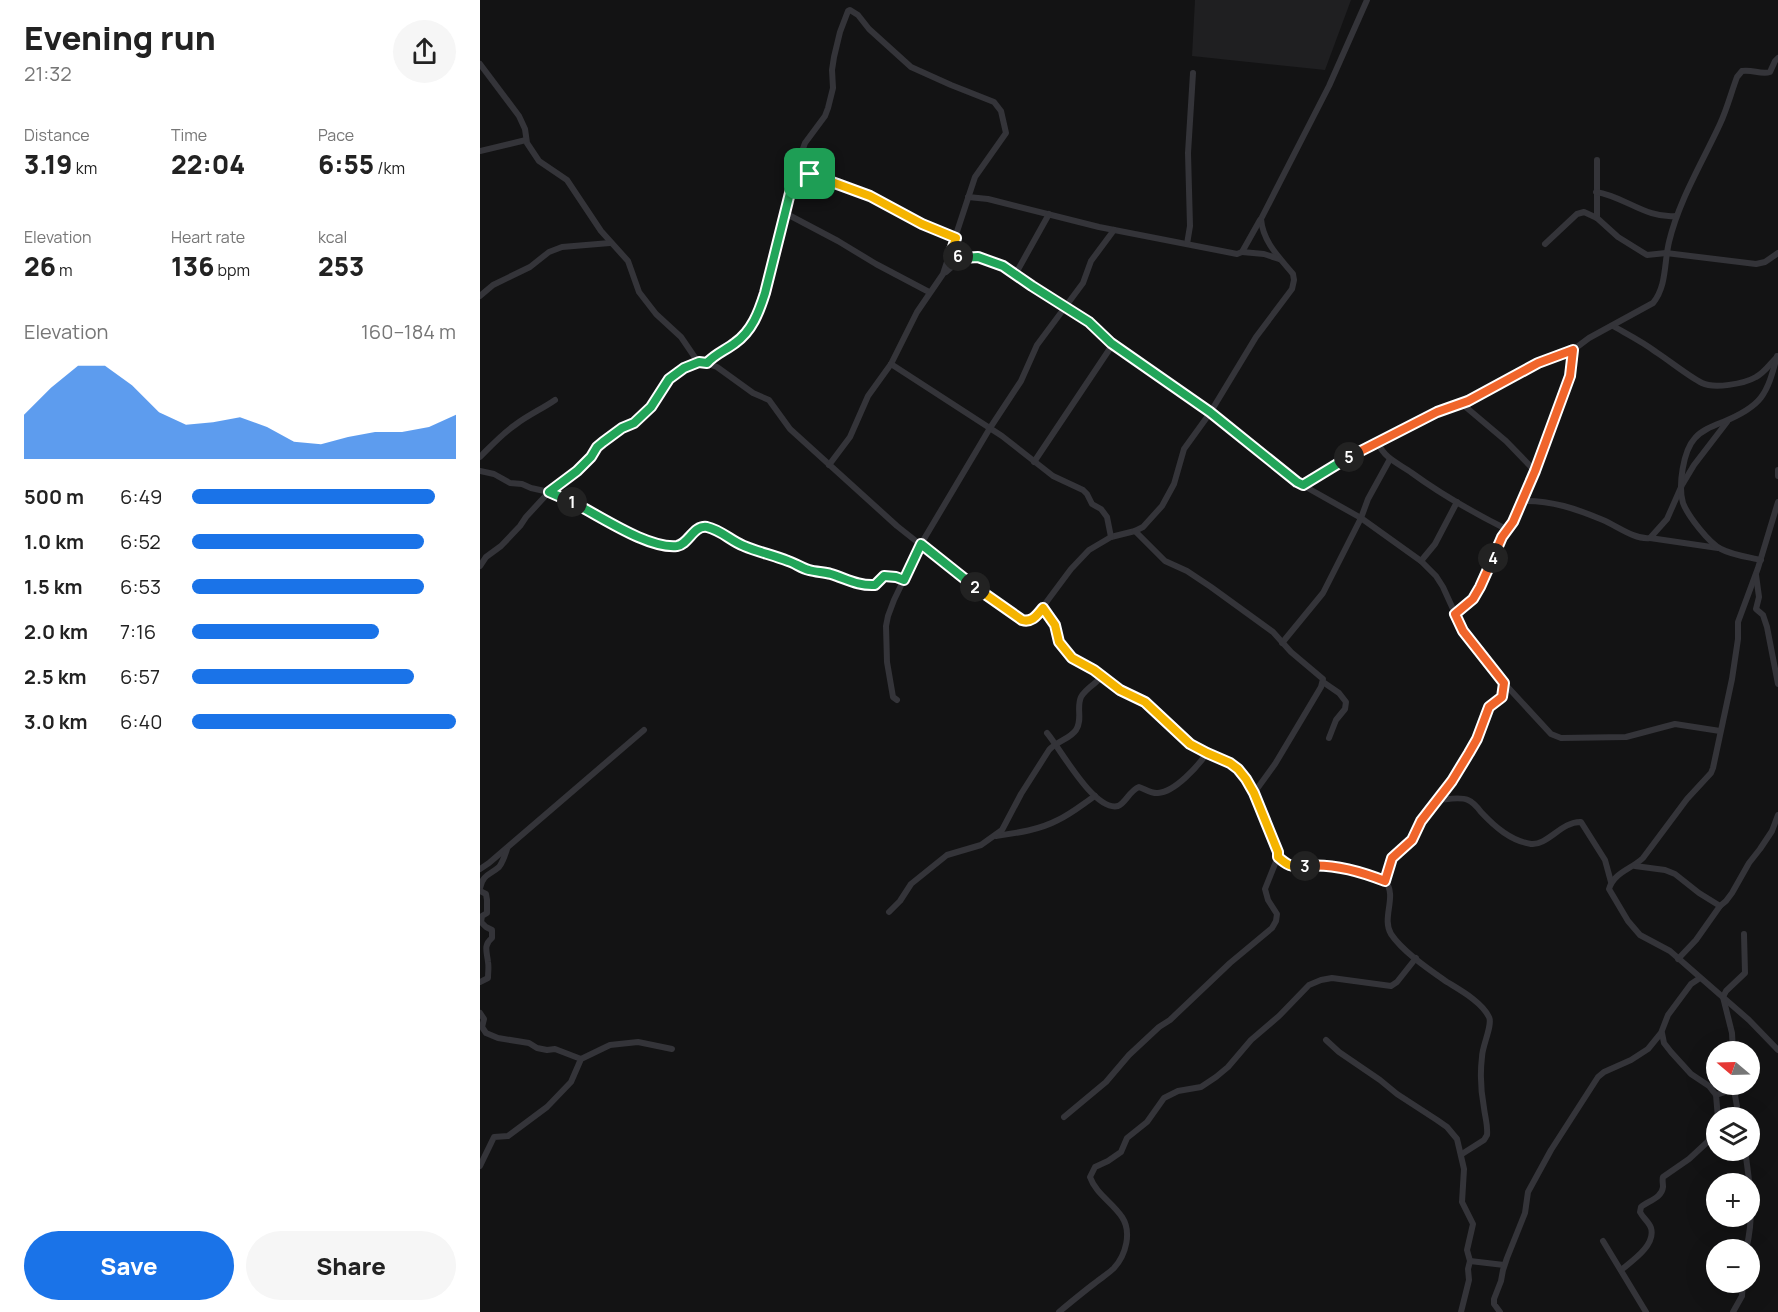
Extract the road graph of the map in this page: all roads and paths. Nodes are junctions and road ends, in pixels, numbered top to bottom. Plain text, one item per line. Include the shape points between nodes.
1 (1367, 0) edge
2 (1778, 58) edge
3 (480, 63) edge
4 (1193, 73) dead end
5 (526, 140) junction
6 (480, 151) edge
7 (1597, 160) dead end
8 (796, 169) junction
9 (1596, 192) junction
10 (968, 197) junction
11 (786, 213) junction
12 (1049, 214) junction
13 (1676, 216) junction
14 (1597, 218) junction
15 (1261, 219) junction
16 (1114, 230) junction
17 (956, 238) junction
18 (610, 243) junction
19 (1187, 244) junction
20 (1545, 244) dead end
21 (1242, 252) junction
22 (951, 253) junction
23 (1666, 253) junction
24 (1778, 253) edge
25 (962, 258) junction
26 (1280, 259) junction
27 (943, 274) junction
28 (1015, 275) junction
29 (930, 292) junction
30 (480, 296) edge
31 (1066, 308) junction
32 (1613, 326) junction
33 (1113, 344) junction
34 (688, 348) junction
35 (1573, 350) junction
36 (1778, 355) edge
37 (703, 362) junction
38 (891, 363) junction
39 (684, 368) junction
40 (555, 400) dead end
41 (1461, 403) junction
42 (1210, 412) junction
43 (1728, 420) junction
44 (990, 428) junction
45 (1378, 443) junction
46 (480, 457) edge
47 (1390, 459) junction
48 (1034, 462) junction
49 (829, 465) junction
50 (1778, 470) edge
51 (480, 471) edge
52 (1535, 471) junction
53 (1778, 476) edge
54 (1303, 485) junction
55 (1682, 485) junction
56 (549, 492) junction
57 (1522, 501) junction
58 (1457, 502) junction
59 (1778, 502) edge
60 (1361, 518) junction
61 (1508, 530) junction
62 (1135, 531) junction
63 (1111, 537) junction
64 (1650, 538) junction
65 (921, 544) junction
66 (1720, 549) junction
67 (1761, 560) junction
68 (1421, 561) junction
69 (480, 566) edge
70 (1756, 574) junction
71 (904, 580) junction
72 (1043, 608) junction
73 (1455, 614) junction
74 (1282, 643) junction
75 (1102, 677) junction
76 (1323, 682) junction
77 (1504, 683) junction
78 (1778, 684) edge
79 (897, 700) dead end
80 (644, 730) dead end
81 (1720, 731) junction
82 (1047, 733) dead end
83 (1329, 738) dead end
84 (1055, 744) junction
85 (1207, 753) junction
86 (1254, 793) junction
87 (1095, 796) junction
88 (1436, 800) junction
89 (1778, 815) edge
90 (1775, 829) edge
91 (996, 836) junction
92 (508, 847) junction
93 (1278, 857) junction
94 (1635, 866) junction
95 (480, 869) edge
96 (1385, 881) junction
97 (1611, 882) junction
98 (480, 890) edge
99 (1720, 906) junction
100 (889, 912) dead end
101 (1744, 934) dead end
102 (1416, 958) junction
103 (1678, 959) junction
104 (1700, 978) junction
105 (480, 982) edge
106 (1723, 997) junction
107 (480, 1012) edge
108 (1662, 1032) junction
109 (1326, 1040) dead end
110 (1732, 1041) edge
111 (672, 1049) dead end
112 (1778, 1050) edge
113 (581, 1059) junction
114 (1706, 1084) edge
115 (1716, 1095) edge
116 (1717, 1107) edge
117 (1064, 1117) dead end
118 (1706, 1143) edge
119 (1462, 1154) junction
120 (1747, 1161) edge
121 (480, 1166) edge
122 (1749, 1239) edge
123 (1603, 1241) dead end
124 (1470, 1262) junction
125 (1504, 1265) junction
126 (1621, 1270) junction
127 (1742, 1293) edge
128 (1059, 1312) edge
129 (1461, 1312) edge
130 (1500, 1312) edge
131 (1646, 1312) edge
132 (1732, 1312) edge

1 - 15 street via 1305,135
2 - 13 street via 1766,74 1749,69 1737,77
3 - 5 street via 519,116
4 - 19 street
5 - 6 street
5 - 18 street via 542,164 567,180
7 - 9 street
8 - 10 street via 805,142 828,108 834,57 850,10 911,67 990,100 1001,111 1006,133 975,177
8 - 11 street
8 - 17 street via 870,196
9 - 13 street via 1650,213
9 - 14 street
10 - 12 street
10 - 17 street
11 - 29 street
11 - 37 street via 765,293 752,324 734,345
12 - 16 street
12 - 28 street
13 - 23 street
14 - 20 street via 1580,212
14 - 23 street via 1643,253
15 - 21 street
15 - 26 street via 1263,234
16 - 19 street
16 - 31 street via 1091,261 1083,283
17 - 22 street
18 - 30 street via 562,247 549,252
18 - 34 street via 628,261 639,292
19 - 21 street
21 - 26 street
22 - 25 street
22 - 27 street
23 - 24 street via 1748,264 1765,262
23 - 32 street via 1665,277 1656,300
25 - 27 street
25 - 28 street via 987,259
26 - 42 street via 1294,277 1292,289 1248,349
27 - 29 street
28 - 31 street
29 - 38 street
31 - 33 street
31 - 44 street via 1037,345 1021,381
32 - 35 street
32 - 36 street via 1701,383 1713,386 1755,378
33 - 42 street
33 - 48 street
34 - 37 street
34 - 39 street
35 - 41 street via 1538,363
35 - 52 street via 1570,376
36 - 43 street via 1762,398
37 - 39 street
37 - 49 street via 722,369 769,400 790,429
38 - 44 street
38 - 49 street via 868,396 850,437
39 - 56 street via 669,379 651,407 634,423 603,442 577,471
40 - 46 street via 514,425
41 - 45 street
41 - 52 street
42 - 54 street
42 - 62 street via 1184,449 1173,488 1162,506
43 - 55 street
43 - 55 street via 1703,430 1690,443 1685,453
44 - 48 street
44 - 65 street
45 - 47 street
45 - 54 street
47 - 58 street
47 - 60 street
48 - 63 street via 1088,494 1092,504 1107,518
49 - 65 street
50 - 53 street
51 - 56 street
52 - 57 street
54 - 60 street
55 - 64 street via 1667,519
55 - 66 street via 1688,513
56 - 69 street
56 - 71 street via 628,533 654,542 682,544 706,527 747,548 866,586 875,585 884,576
57 - 61 street
57 - 64 street via 1560,504
58 - 61 street
58 - 68 street via 1436,544
59 - 67 street
60 - 68 street
60 - 74 street via 1323,593
61 - 73 street via 1473,599
62 - 63 street
62 - 74 street via 1160,557 1256,618
63 - 72 street via 1081,557
64 - 66 street
65 - 71 street
65 - 72 street via 1022,620 1032,620
66 - 67 street
67 - 70 street
68 - 73 street via 1440,582
70 - 78 street via 1756,609 1767,627
70 - 81 street via 1738,622 1732,679
71 - 79 street via 886,626 886,662 893,698
72 - 75 street via 1065,651
73 - 77 street via 1463,631
74 - 76 street
75 - 84 street via 1081,697 1076,731
75 - 85 street via 1145,702 1186,740
76 - 83 street via 1346,702
76 - 86 street
77 - 81 street via 1547,732 1562,738 1626,737 1675,724
77 - 88 street via 1502,697 1489,707 1477,739
80 - 92 street
81 - 94 street via 1711,773
82 - 84 street
84 - 87 street
84 - 91 street
85 - 86 street via 1235,766
85 - 87 street via 1191,773 1164,791 1154,793 1139,787 1118,806
86 - 93 street
87 - 91 street via 1059,820
88 - 96 street via 1410,843 1392,858
88 - 97 street via 1470,800 1496,828 1530,844 1581,822 1605,860
89 - 90 street
90 - 99 street
91 - 100 street via 974,848 947,855 910,884
92 - 95 street
92 - 98 street via 500,865 488,873
93 - 96 street via 1292,867 1330,866
93 - 117 street via 1264,888 1278,914 1272,928 1159,1027 1107,1082
94 - 97 street
94 - 99 street via 1676,874
96 - 102 street via 1390,889 1389,929
97 - 103 street via 1609,891 1635,930
98 - 105 street via 488,900 481,922 492,930 492,938 485,948 488,978
99 - 103 street
101 - 106 street via 1746,970
102 - 119 street via 1462,991 1485,1011 1490,1021 1482,1055 1487,1135
102 - 128 street via 1391,986 1332,978 1309,986 1216,1077 1201,1087 1178,1090 1164,1098 1147,1122 1127,1138 1121,1152 1091,1172 1096,1189 1126,1223 1125,1246 1114,1268
103 - 104 street
104 - 106 street
104 - 108 street via 1668,1015
106 - 110 street
106 - 112 street
107 - 113 street via 486,1033
108 - 114 street via 1671,1052
108 - 125 street via 1642,1053 1598,1077 1528,1192 1525,1213
109 - 119 street via 1446,1127 1457,1139
111 - 113 street via 638,1042 610,1045
113 - 121 street via 571,1082 547,1107 508,1136 494,1137
115 - 116 street
118 - 126 street via 1663,1177 1659,1195 1641,1207 1651,1236 1648,1244
119 - 124 street via 1462,1202 1473,1224 1467,1250
120 - 122 street via 1752,1201
123 - 126 street
124 - 125 street
124 - 129 street
125 - 130 street via 1494,1299
126 - 131 street
127 - 132 street

